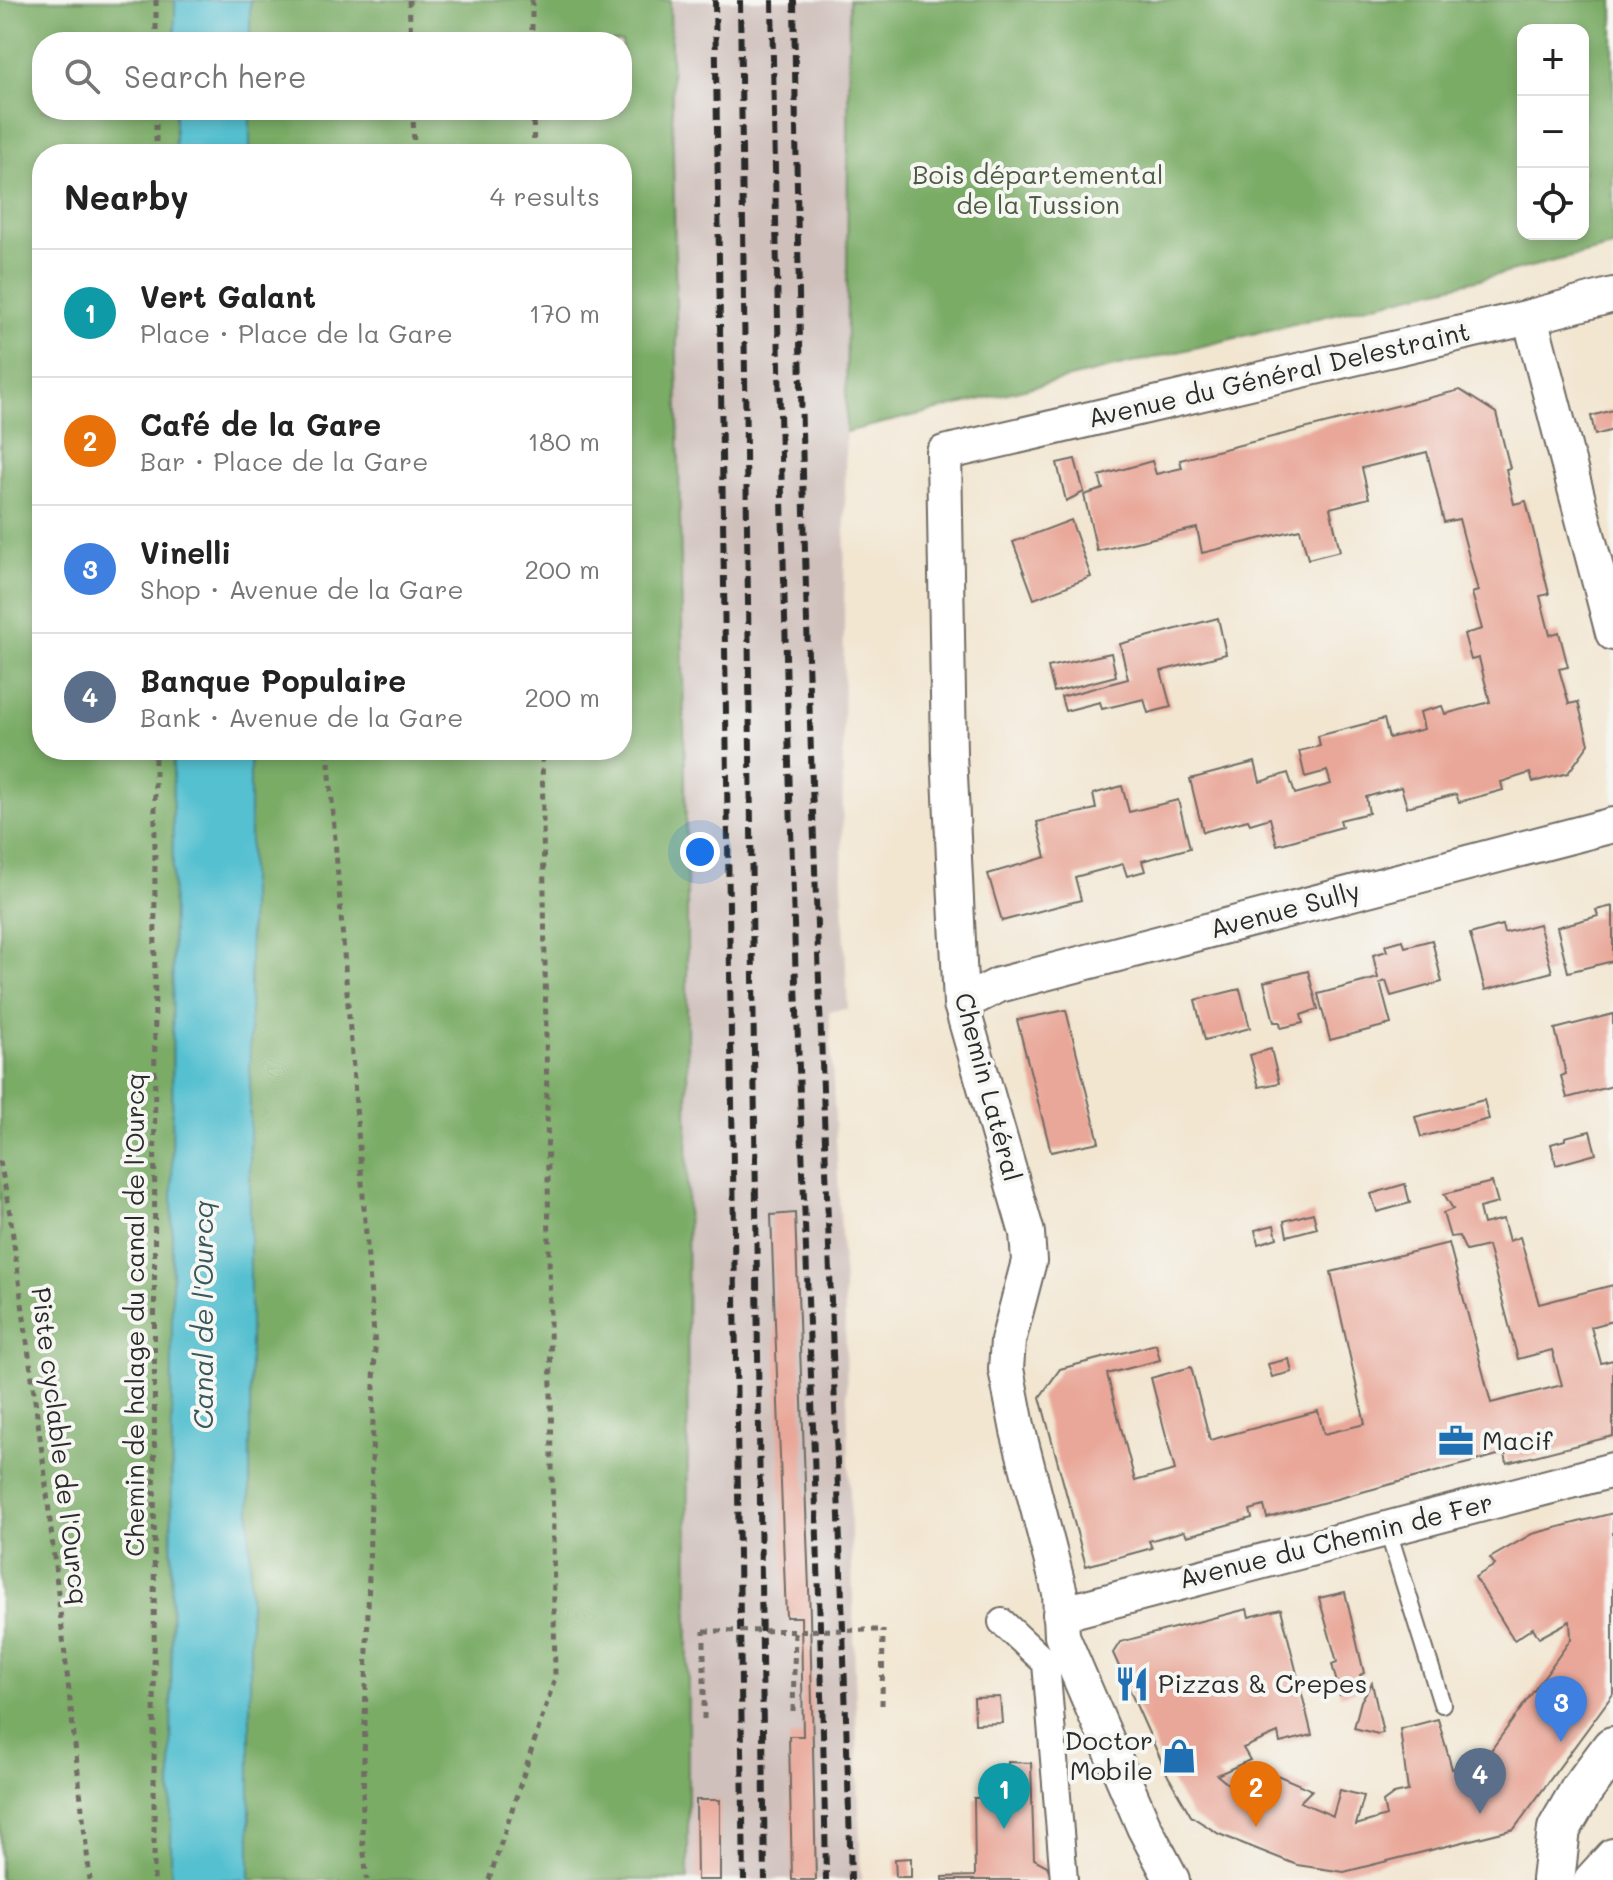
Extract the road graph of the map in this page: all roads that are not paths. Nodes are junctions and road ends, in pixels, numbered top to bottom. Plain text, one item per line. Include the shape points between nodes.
1 (1613, 295) edge
2 (1530, 317) junction
3 (944, 453) joint
4 (1613, 633) edge
5 (1613, 825) edge
6 (961, 1004) junction
7 (1613, 1470) edge
8 (1387, 1528) junction
9 (1060, 1614) junction
10 (1002, 1622) dead end
11 (1442, 1704) dead end
12 (1613, 1748) edge
13 (1613, 1856) edge
14 (1064, 1880) edge
15 (1172, 1880) edge
16 (1553, 1880) edge
17 (1591, 1880) edge

1 - 2 street, Avenue du Général Delestraint
2 - 3 street, Avenue du Général Delestraint
2 - 4 street
3 - 6 street, Chemin Latéral via 949,754
5 - 6 street, Avenue Sully via 999,985
6 - 9 street, Chemin Latéral via 1027,1233 1029,1261 1006,1369 1060,1593
7 - 8 street, Avenue du Chemin de Fer
8 - 9 street, Avenue du Chemin de Fer
8 - 11 lane
9 - 15 street, Chemin Latéral via 1062,1636
10 - 14 street via 1053,1660
12 - 16 street via 1559,1829
13 - 17 street

